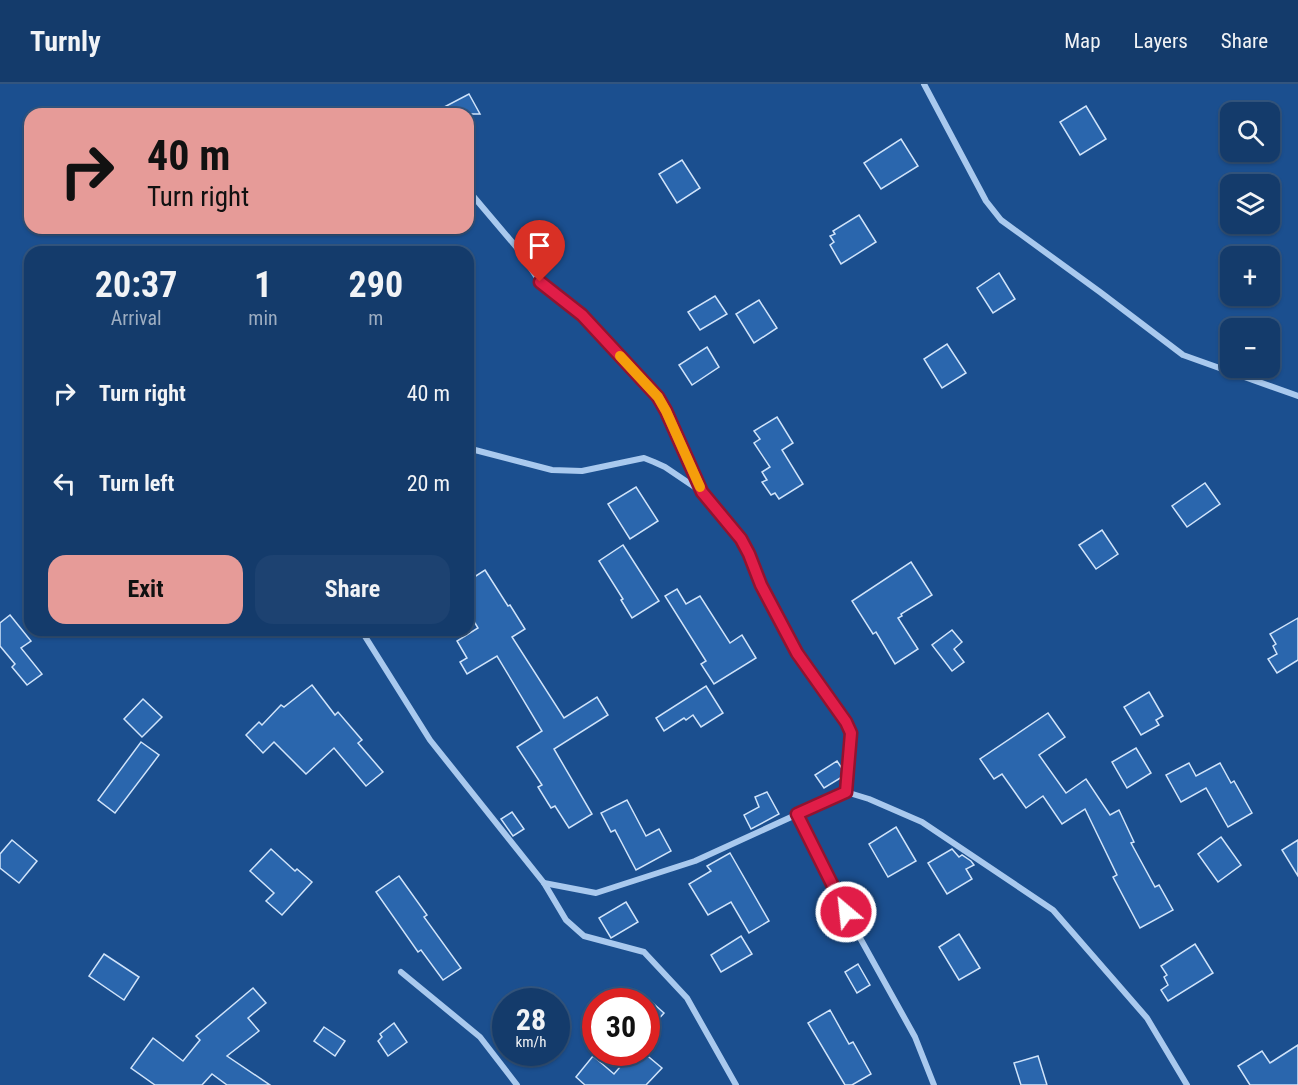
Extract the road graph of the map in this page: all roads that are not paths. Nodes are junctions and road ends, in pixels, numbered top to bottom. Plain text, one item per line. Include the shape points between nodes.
1 (924, 84) edge
2 (474, 197) edge
3 (1298, 396) edge
4 (474, 450) edge
5 (702, 492) junction
6 (365, 636) edge
7 (846, 792) junction
8 (797, 814) junction
9 (544, 883) junction
10 (401, 972) dead end
11 (517, 1085) edge
12 (736, 1085) edge
13 (934, 1085) edge
14 (1187, 1085) edge

1 - 3 street via 1001,220 1183,355
2 - 5 street via 540,282 582,315 658,397
4 - 5 street via 552,470 582,471 644,458
5 - 7 street via 741,539 797,653 846,722 851,733
6 - 9 street via 430,740
7 - 8 street
7 - 14 street via 922,822 1053,910 1147,1018
8 - 9 street via 696,861 596,893
8 - 13 street via 834,891 915,1037
9 - 12 street via 566,920 584,936 644,952 687,998
10 - 11 street via 480,1037

